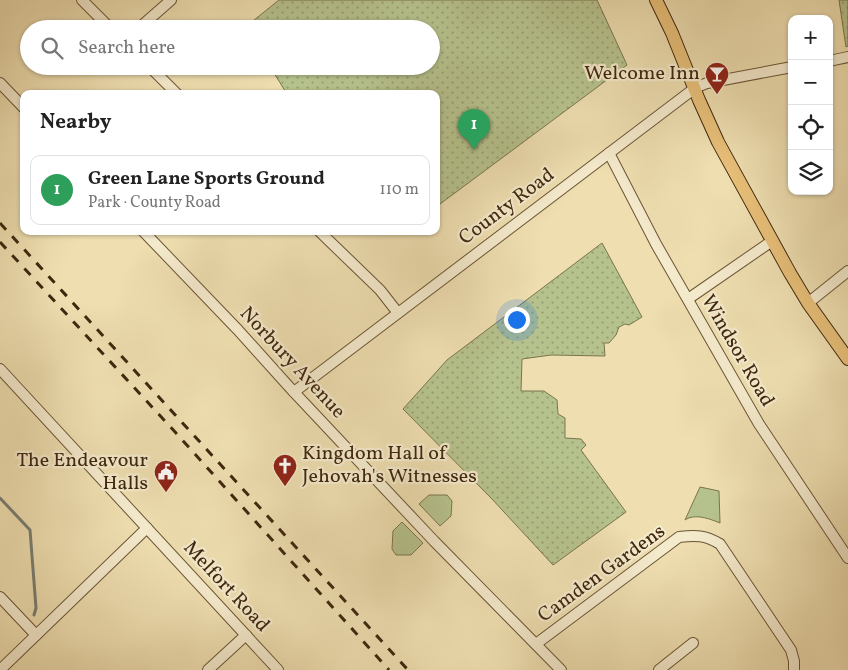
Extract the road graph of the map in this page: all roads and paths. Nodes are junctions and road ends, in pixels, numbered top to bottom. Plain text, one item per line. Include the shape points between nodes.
1 (82, 0) edge
2 (171, 0) edge
3 (656, 0) edge
4 (102, 20) edge
5 (148, 20) edge
6 (848, 57) edge
7 (833, 60) edge
8 (788, 68) edge
9 (158, 75) edge
10 (0, 83) edge
11 (695, 88) junction
12 (173, 90) edge
13 (20, 104) edge
14 (609, 153) junction
15 (147, 235) edge
16 (323, 235) edge
17 (772, 241) junction
18 (848, 271) edge
19 (688, 299) junction
20 (808, 303) junction
21 (398, 312) junction
22 (848, 360) edge
23 (0, 369) edge
24 (294, 392) junction
25 (147, 528) junction
26 (848, 558) edge
27 (0, 596) edge
28 (36, 635) junction
29 (246, 635) junction
30 (694, 643) dead end
31 (536, 644) junction
32 (0, 670) edge
33 (208, 670) edge
34 (278, 670) edge
35 (561, 670) edge
36 (659, 670) edge
37 (794, 670) edge

1 - 4 street
2 - 5 street
3 - 11 main road
6 - 7 street
8 - 11 street, County Road via 707,82
9 - 12 street
10 - 13 street
11 - 14 street, County Road
11 - 17 main road via 718,142
14 - 19 street, Windsor Road
14 - 21 street, County Road
15 - 24 street, Norbury Avenue
16 - 21 street
17 - 19 street
17 - 20 main road
18 - 20 street
19 - 26 street, Windsor Road via 758,424
20 - 22 main road
21 - 24 street, County Road
23 - 25 street, Melfort Road
24 - 31 street, Norbury Avenue
25 - 28 street
25 - 29 street, Melfort Road
27 - 28 street
28 - 32 street
29 - 33 street
29 - 34 street, Melfort Road
30 - 36 street
31 - 35 street, Norbury Avenue
31 - 37 street, Camden Gardens via 678,537 692,535 708,537 720,544 791,650

